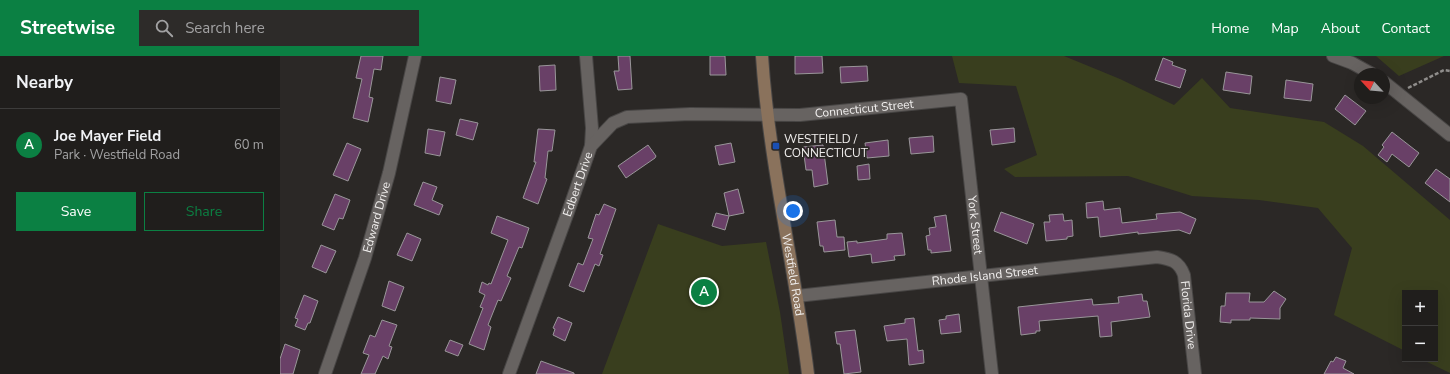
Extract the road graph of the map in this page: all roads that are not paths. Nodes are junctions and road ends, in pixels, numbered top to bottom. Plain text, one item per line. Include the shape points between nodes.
1 (415, 56) edge
2 (586, 56) edge
3 (762, 56) edge
4 (1333, 56) edge
5 (1361, 68) edge
6 (1390, 87) edge
7 (962, 99) joint
8 (767, 114) junction
9 (1450, 135) edge
10 (591, 146) junction
11 (1174, 260) joint
12 (982, 276) junction
13 (797, 296) junction
14 (324, 374) edge
15 (509, 374) edge
16 (808, 374) edge
17 (992, 374) edge
18 (1194, 374) edge

1 - 14 street, Edward Drive via 389,173 367,250
2 - 10 street
3 - 8 main road, Westfield Road
4 - 5 street
6 - 9 street
7 - 8 street, Connecticut Street via 800,115
7 - 12 street, York Street
8 - 10 street, Edbert Drive via 627,117 608,127
8 - 13 main road, Westfield Road via 774,171
10 - 15 street, Edbert Drive
11 - 12 street, Rhode Island Street via 1158,257
11 - 18 street, Florida Drive via 1184,275
12 - 13 street, Rhode Island Street
12 - 17 street, York Street
13 - 16 main road, Westfield Road

